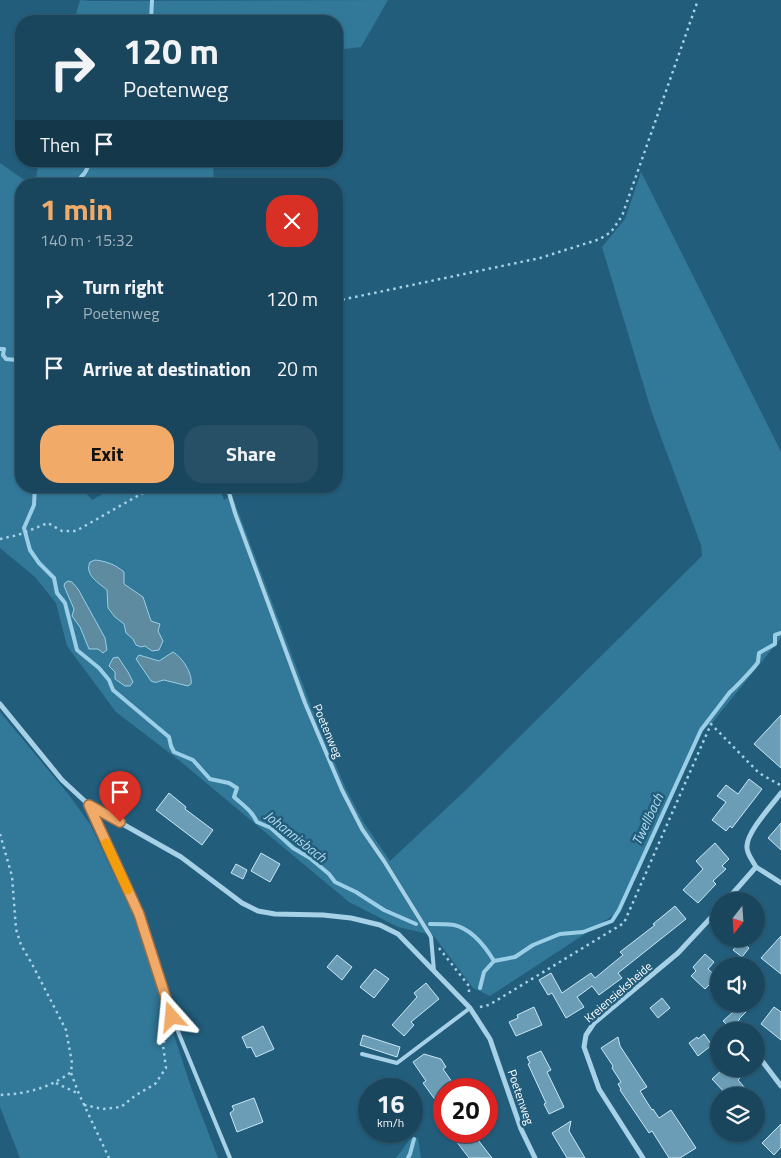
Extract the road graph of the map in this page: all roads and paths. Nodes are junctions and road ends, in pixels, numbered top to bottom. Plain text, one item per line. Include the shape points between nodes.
1 (698, 0) edge
2 (343, 300) edge
3 (143, 493) edge
4 (229, 493) edge
5 (0, 539) edge
6 (0, 704) edge
7 (781, 785) edge
8 (781, 793) edge
9 (89, 805) junction
10 (0, 834) edge
11 (756, 867) junction
12 (781, 883) edge
13 (734, 892) edge
14 (710, 919) edge
15 (431, 937) junction
16 (434, 971) junction
17 (470, 1008) junction
18 (172, 1017) junction
19 (362, 1054) dead end
20 (765, 1065) edge
21 (71, 1072) junction
22 (56, 1083) junction
23 (781, 1086) edge
24 (79, 1094) junction
25 (0, 1095) edge
26 (84, 1105) junction
27 (109, 1158) edge
28 (230, 1158) edge
29 (535, 1158) edge
30 (643, 1158) edge

1 - 2 path via 622,216 611,232 600,239 540,258
3 - 5 path via 76,531 62,531 48,523
4 - 15 lane, Poetenweg via 305,703 342,790 362,829
6 - 9 street, Poetenweg via 62,780
7 - 17 path via 759,773 710,724 624,923 490,1005
8 - 11 street via 750,834 746,845
9 - 16 street, Poetenweg via 181,857 242,903 258,911 323,914 380,925 398,934
9 - 18 lane, Poetenweg via 139,914
10 - 21 path via 12,876 16,930 66,1030
11 - 12 street
11 - 13 street
14 - 30 street, Kreiensieksheide via 678,953 594,1023 586,1035 584,1047 599,1089
15 - 16 lane, Poetenweg
15 - 17 path via 469,986
16 - 17 street, Poetenweg
17 - 19 lane via 397,1063
17 - 29 street, Poetenweg via 490,1039
18 - 26 path via 163,1045 166,1068 154,1084 121,1107 103,1109
18 - 28 lane, Poetenweg
20 - 23 street
21 - 22 path
21 - 24 path
22 - 24 path
22 - 25 path via 20,1094
24 - 26 path
26 - 27 path

